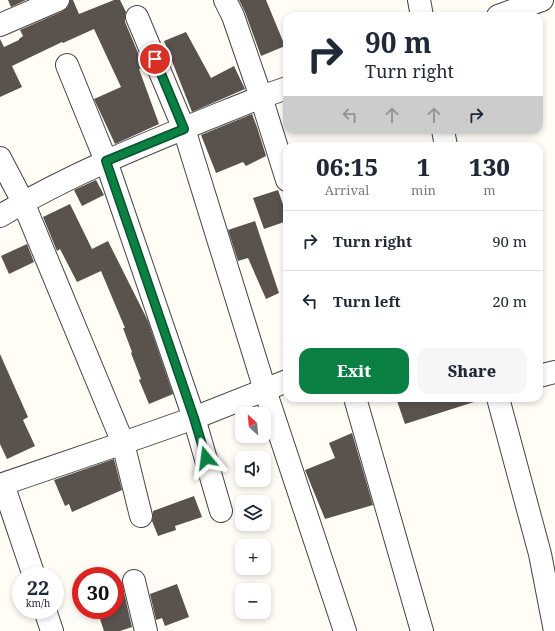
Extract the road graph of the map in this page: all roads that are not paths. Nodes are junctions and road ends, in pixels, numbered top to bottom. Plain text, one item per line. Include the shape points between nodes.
1 (58, 0) edge
2 (225, 0) edge
3 (419, 0) edge
4 (542, 0) edge
5 (421, 12) edge
6 (509, 12) edge
7 (137, 17) dead end
8 (0, 25) edge
9 (67, 66) dead end
10 (283, 89) edge
11 (261, 97) junction
12 (184, 129) junction
13 (0, 158) edge
14 (106, 161) junction
15 (283, 167) edge
16 (23, 202) junction
17 (0, 216) edge
18 (555, 372) edge
19 (543, 375) edge
20 (283, 383) edge
21 (265, 390) junction
22 (356, 402) edge
23 (499, 402) edge
24 (194, 418) junction
25 (123, 443) junction
26 (1, 481) edge
27 (221, 511) dead end
28 (141, 516) dead end
29 (31, 567) edge
30 (134, 581) dead end
31 (48, 619) edge
32 (52, 631) edge
33 (146, 631) edge
34 (345, 631) edge
35 (422, 631) edge
36 (555, 631) edge

1 - 8 street
2 - 11 street
3 - 5 street
4 - 6 street
7 - 12 street
9 - 14 street
10 - 11 street
11 - 12 street
11 - 15 street
12 - 14 street
12 - 21 street
13 - 16 street
14 - 16 street
14 - 24 street
16 - 17 street
16 - 25 street
18 - 19 street
20 - 21 street
21 - 24 street
21 - 34 street
22 - 35 street
23 - 36 street via 540,554
24 - 25 street
24 - 27 street
25 - 26 street
25 - 28 street
26 - 29 street
30 - 33 street
31 - 32 street

